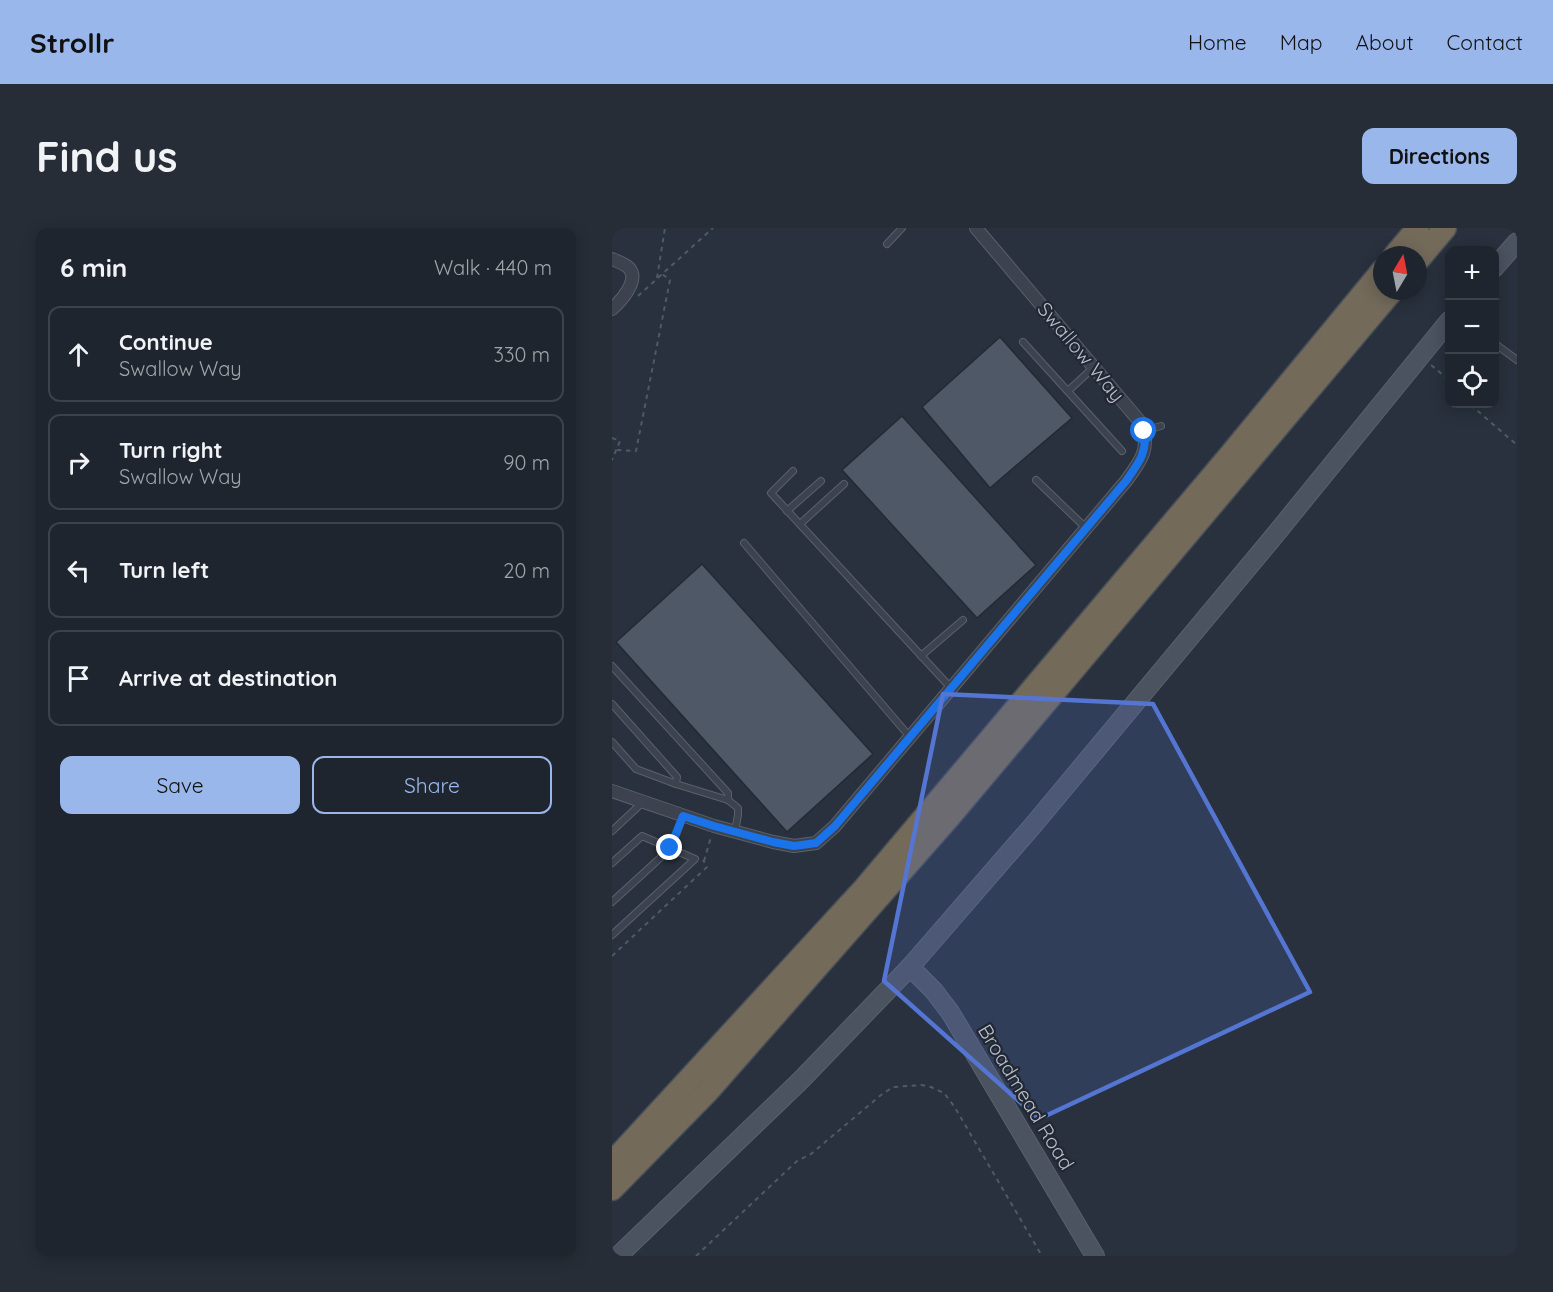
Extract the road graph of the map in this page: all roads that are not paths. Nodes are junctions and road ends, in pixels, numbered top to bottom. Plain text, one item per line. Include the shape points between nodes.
1 (902, 228) edge
2 (976, 228) edge
3 (1418, 228) edge
4 (1445, 228) edge
5 (1517, 243) edge
6 (887, 244) dead end
7 (1403, 246) edge
8 (1427, 249) edge
9 (612, 259) edge
10 (1499, 263) edge
11 (1373, 282) edge
12 (1384, 300) edge
13 (612, 309) edge
14 (1445, 326) edge
15 (1023, 342) dead end
16 (1499, 347) edge
17 (1517, 360) edge
18 (1094, 368) junction
19 (1068, 391) junction
20 (1161, 426) dead end
21 (1144, 431) junction
22 (1122, 451) dead end
23 (793, 471) dead end
24 (1036, 480) dead end
25 (821, 481) dead end
26 (843, 484) dead end
27 (787, 511) junction
28 (800, 525) junction
29 (1086, 528) junction
30 (744, 543) dead end
31 (963, 620) dead end
32 (921, 656) junction
33 (612, 666) edge
34 (951, 688) junction
35 (612, 704) edge
36 (910, 737) junction
37 (612, 742) edge
38 (676, 784) junction
39 (612, 791) edge
40 (728, 800) junction
41 (643, 802) junction
42 (683, 816) junction
43 (612, 831) edge
44 (735, 831) junction
45 (670, 848) junction
46 (612, 863) edge
47 (612, 902) edge
48 (612, 935) edge
49 (910, 967) junction
50 (612, 1163) edge
51 (612, 1189) edge
52 (618, 1256) edge
53 (1095, 1256) edge

1 - 6 lane
2 - 18 street, Swallow Way
3 - 7 highway
4 - 8 highway
5 - 10 street
9 - 13 street via 628,267 632,274 623,299
11 - 50 highway via 863,890
12 - 51 highway via 951,816 708,1091
14 - 49 street via 1089,759
15 - 19 lane
16 - 17 lane
18 - 19 lane
18 - 21 street, Swallow Way
19 - 22 lane
20 - 21 lane
21 - 29 street via 1146,442 1139,463
23 - 27 lane via 771,493
24 - 29 lane
25 - 27 lane
26 - 28 lane
27 - 28 lane
28 - 32 lane
29 - 34 street
30 - 36 lane
31 - 32 lane
32 - 34 lane
33 - 40 lane via 728,793
34 - 36 street
35 - 38 lane via 677,777
36 - 44 street via 816,843 794,846
37 - 38 lane via 636,769
38 - 40 lane
39 - 41 street
40 - 44 lane via 738,808
41 - 42 street
41 - 43 lane
42 - 44 street
42 - 45 lane
45 - 46 lane via 642,836
45 - 47 lane
45 - 48 lane via 695,859
49 - 52 street via 801,1080
49 - 53 street, Broadmead Road via 950,1012

